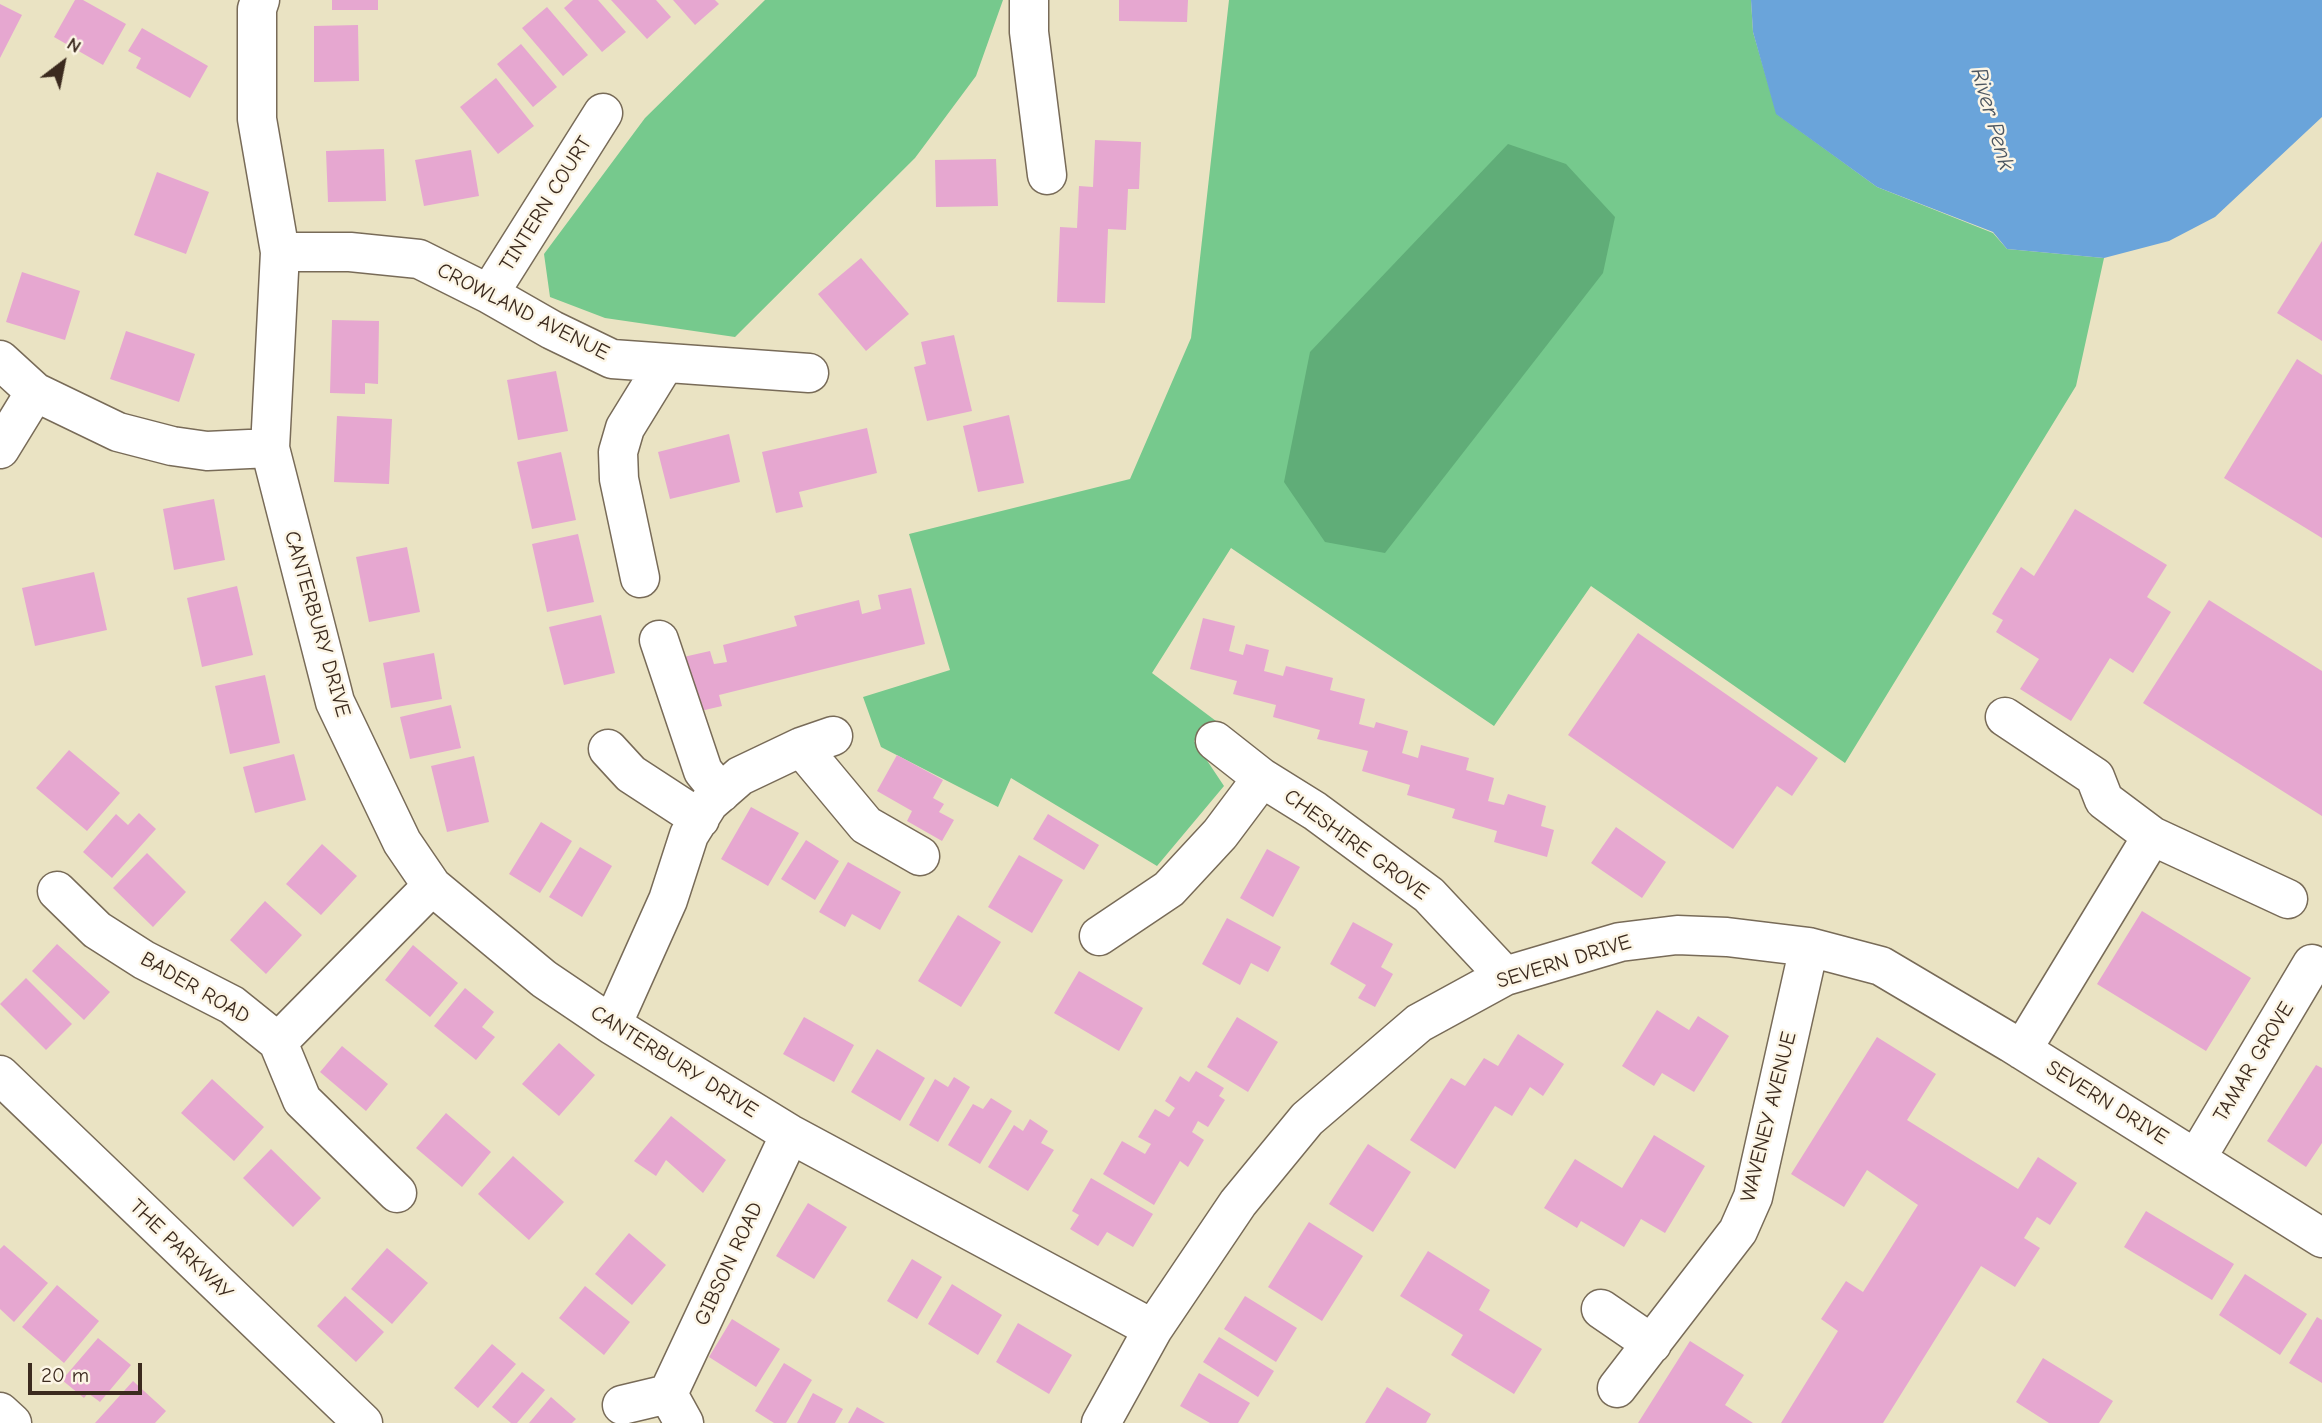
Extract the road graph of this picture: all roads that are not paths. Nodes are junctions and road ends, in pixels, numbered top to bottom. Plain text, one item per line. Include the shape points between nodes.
1 (1029, 0) edge
2 (250, 3) edge
3 (603, 113) dead end
4 (1047, 174) dead end
5 (280, 252) junction
6 (489, 294) junction
7 (0, 360) edge
8 (665, 363) junction
9 (809, 373) dead end
10 (35, 392) junction
11 (270, 448) junction
12 (0, 449) edge
13 (640, 578) dead end
14 (659, 640) dead end
15 (2006, 717) dead end
16 (1215, 741) dead end
17 (608, 749) dead end
18 (1262, 778) junction
19 (710, 806) junction
20 (2152, 836) junction
21 (919, 856) dead end
22 (432, 887) junction
23 (57, 891) dead end
24 (2288, 899) dead end
25 (1100, 936) dead end
26 (1809, 947) junction
27 (2312, 964) dead end
28 (1505, 976) junction
29 (612, 1025) junction
30 (278, 1042) junction
31 (2022, 1051) junction
32 (0, 1075) edge
33 (790, 1134) junction
34 (2196, 1159) junction
35 (397, 1193) dead end
36 (2322, 1238) edge
37 (1601, 1309) dead end
38 (1153, 1329) junction
39 (1652, 1344) junction
40 (1617, 1388) dead end
41 (622, 1405) dead end
42 (676, 1409) edge
43 (0, 1412) edge
44 (12, 1423) edge
45 (363, 1423) edge
46 (1101, 1423) edge

1 - 4 street
2 - 5 street, CANTERBURY DRIVE via 257,118
3 - 6 street, TINTERN COURT
5 - 6 street, CROWLAND AVENUE via 350,252 419,259
5 - 11 street, CANTERBURY DRIVE
6 - 8 street, CROWLAND AVENUE via 612,359
7 - 10 street
8 - 9 street, CROWLAND AVENUE
8 - 13 street via 625,428 618,452 619,479
10 - 11 street via 118,432 172,446 207,451
10 - 12 street
11 - 22 street, CANTERBURY DRIVE via 335,702 402,842
14 - 19 street via 703,771
15 - 20 street via 2095,777 2104,800
16 - 18 street, CHESHIRE GROVE
17 - 19 street via 631,774
18 - 25 street, CHESHIRE GROVE via 1220,834 1169,889
18 - 28 street, CHESHIRE GROVE via 1429,895
19 - 21 street via 740,776 817,741 866,825
19 - 29 street via 689,835 668,900
20 - 24 street
20 - 31 street
22 - 29 street, CANTERBURY DRIVE via 544,979
22 - 30 street
23 - 30 street, BADER ROAD via 97,930 232,1005
26 - 28 street, SEVERN DRIVE via 1677,935 1620,942
26 - 31 street, SEVERN DRIVE via 1881,966
26 - 39 street, WAVENEY AVENUE via 1753,1197 1738,1231
27 - 34 street, TAMAR GROVE
28 - 38 street, SEVERN DRIVE via 1419,1023 1307,1119 1238,1203
29 - 33 street, CANTERBURY DRIVE
30 - 35 street, BADER ROAD via 302,1100
31 - 34 street, SEVERN DRIVE
32 - 45 street, THE PARKWAY
33 - 38 street, CANTERBURY DRIVE
33 - 42 street, GIBSON ROAD
34 - 36 street, SEVERN DRIVE
37 - 39 street
38 - 46 street, SEVERN DRIVE
39 - 40 street, WAVENEY AVENUE
41 - 42 street, GIBSON ROAD
43 - 44 street

